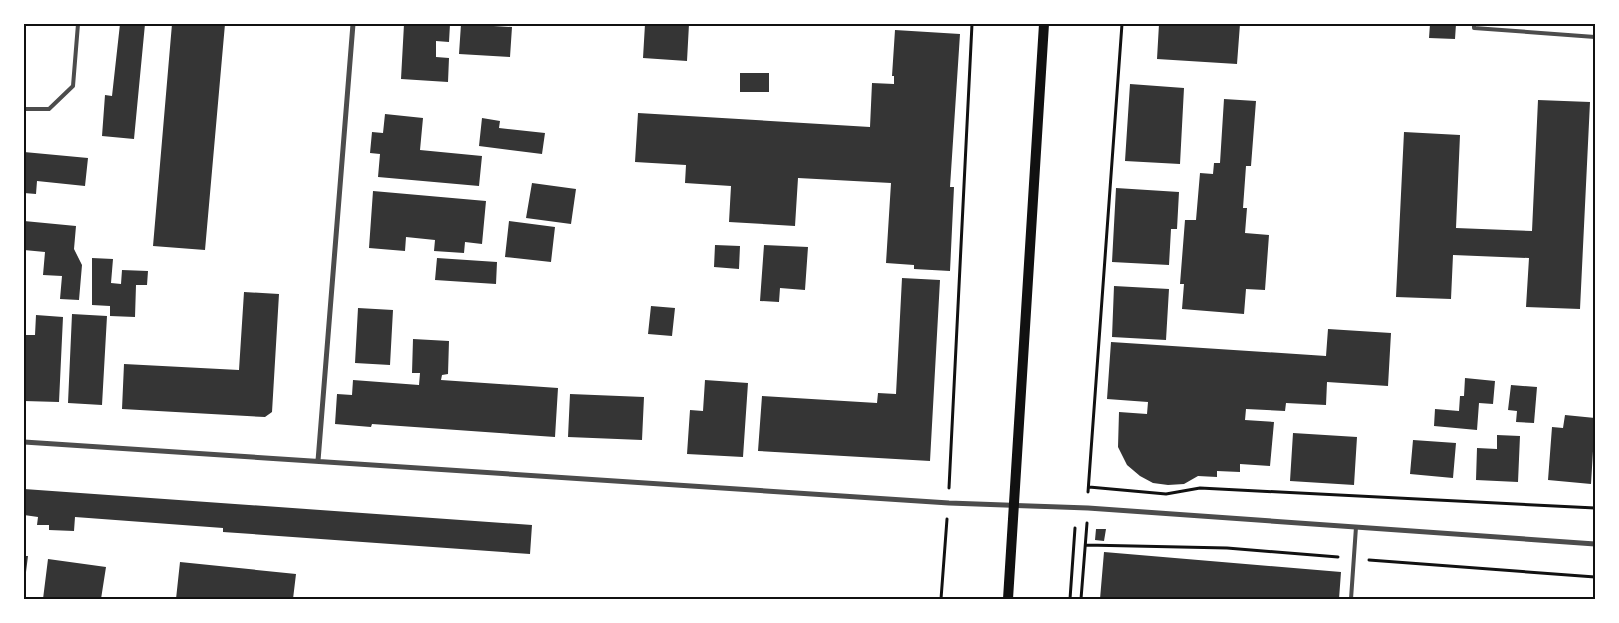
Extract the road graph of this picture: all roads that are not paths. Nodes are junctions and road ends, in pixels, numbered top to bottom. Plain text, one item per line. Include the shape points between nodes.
1 (78, 24) edge
2 (353, 24) edge
3 (1044, 24) edge
4 (1474, 24) edge
5 (1595, 38) edge
6 (24, 109) edge
7 (24, 442) edge
8 (318, 462) junction
9 (1014, 505) junction
10 (1356, 527) junction
11 (1595, 544) edge
12 (1008, 599) edge
13 (1351, 599) edge

1 - 6 lane via 73,86 49,109
2 - 8 street
3 - 9 main road
4 - 5 lane via 1474,28
7 - 8 street
8 - 9 street
9 - 10 street
9 - 12 main road
10 - 11 street
10 - 13 lane

